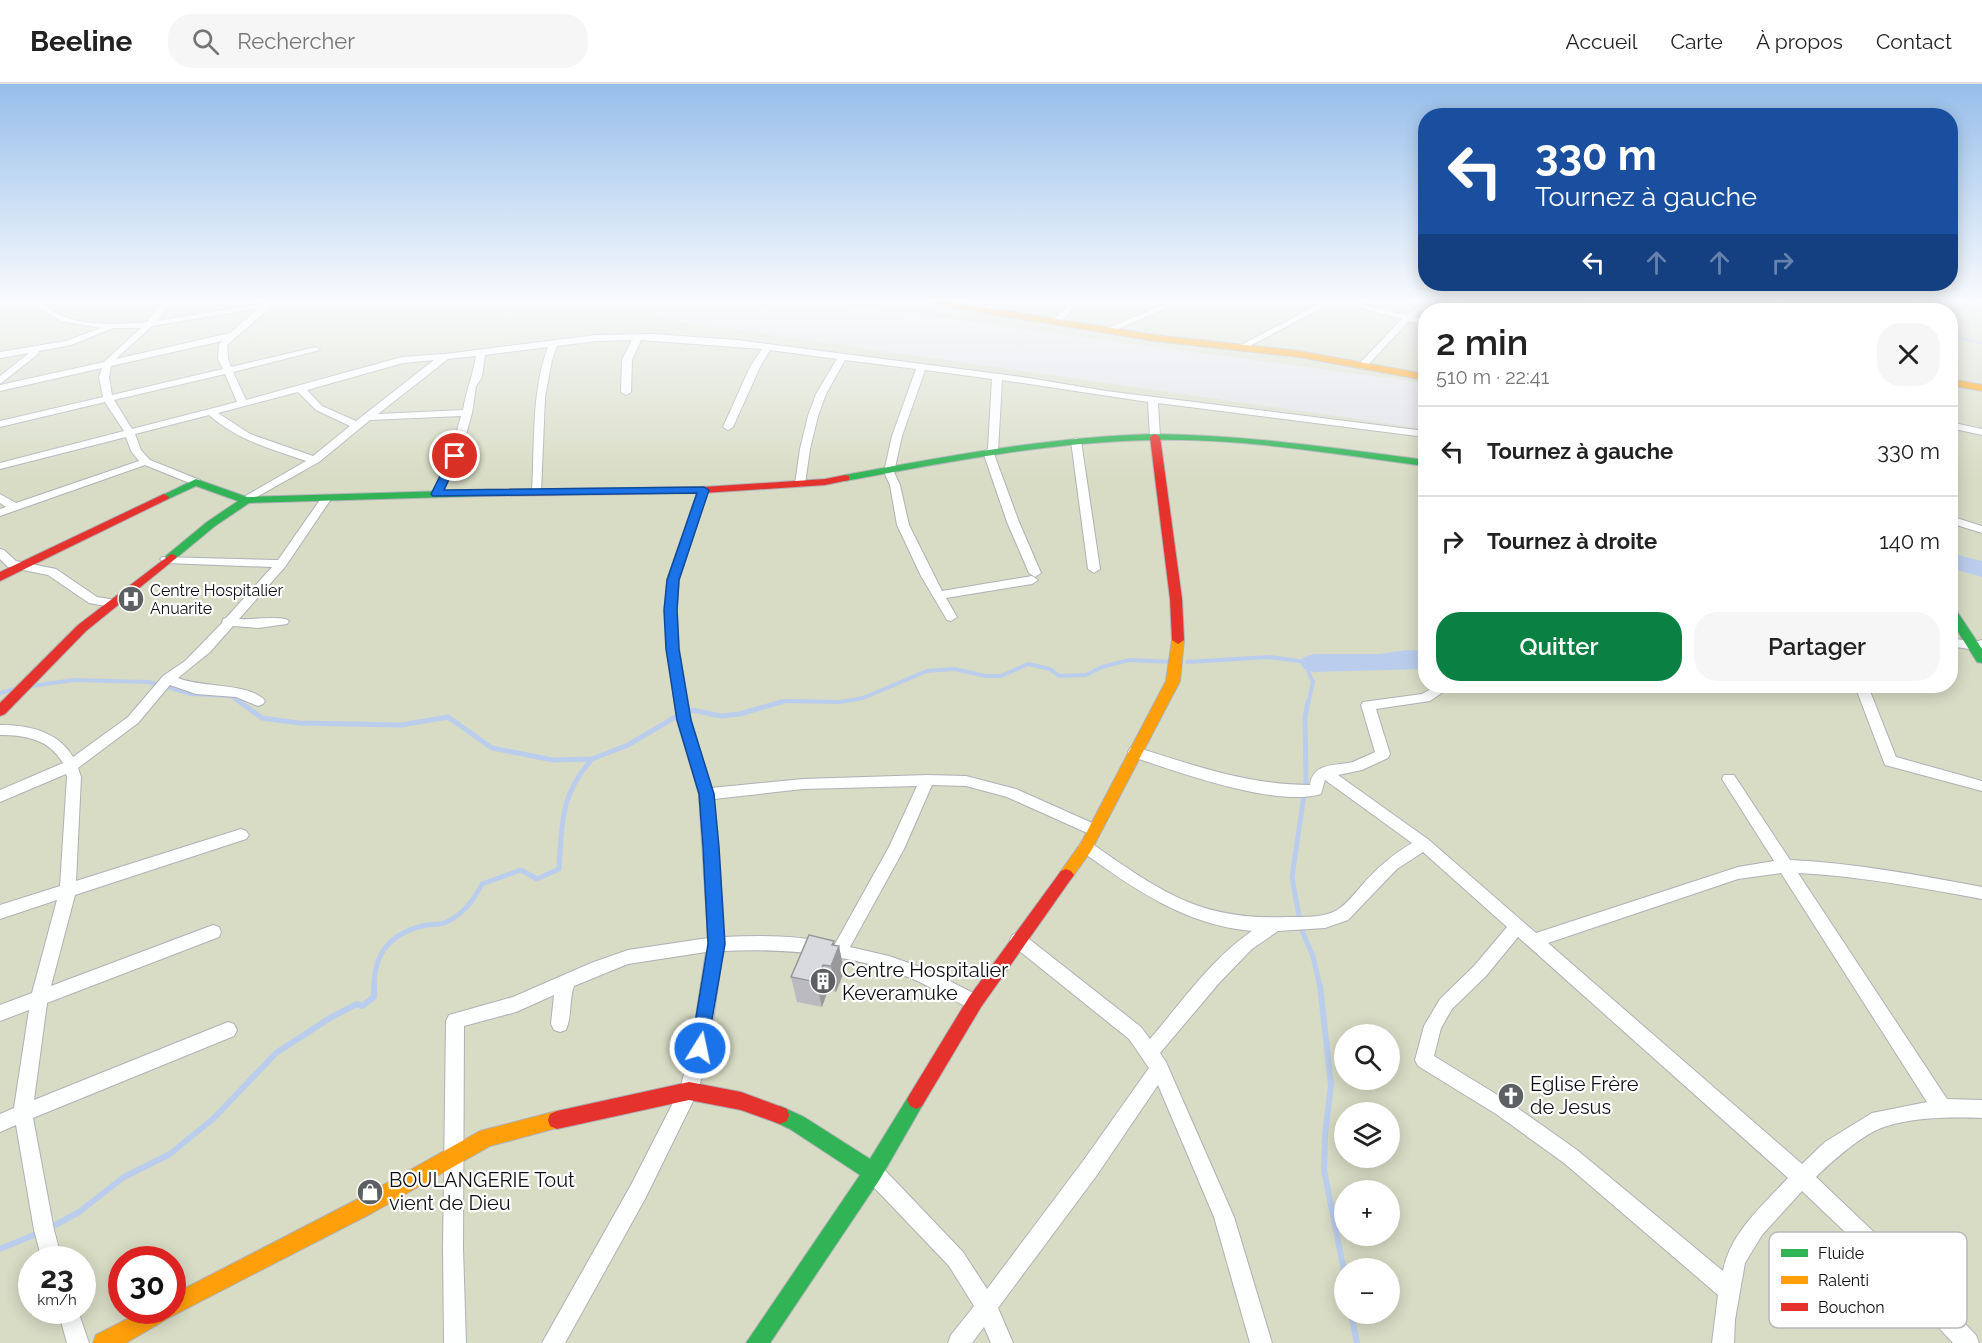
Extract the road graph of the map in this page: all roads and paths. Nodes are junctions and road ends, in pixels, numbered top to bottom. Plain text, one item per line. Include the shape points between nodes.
1 (22, 361) edge
2 (110, 361) edge
3 (121, 361) edge
4 (225, 361) edge
5 (271, 361) edge
6 (399, 361) edge
7 (440, 361) edge
8 (480, 361) edge
9 (546, 361) edge
10 (627, 361) edge
11 (759, 361) edge
12 (840, 361) edge
13 (872, 361) edge
14 (1329, 361) edge
15 (1367, 361) edge
16 (107, 364) junction
17 (1362, 366) junction
18 (921, 367) junction
19 (228, 371) junction
20 (1418, 376) edge
21 (997, 377) junction
22 (0, 381) edge
23 (1958, 384) edge
24 (0, 388) edge
25 (1982, 388) edge
26 (300, 390) junction
27 (626, 392) dead end
28 (108, 399) junction
29 (1153, 399) junction
30 (243, 404) junction
31 (212, 413) junction
32 (467, 413) junction
33 (369, 417) junction
34 (0, 424) edge
35 (358, 426) junction
36 (728, 427) dead end
37 (1958, 427) edge
38 (1982, 432) edge
39 (130, 433) junction
40 (1418, 433) edge
41 (1155, 437) junction
42 (1076, 441) junction
43 (990, 452) junction
44 (315, 460) junction
45 (146, 462) junction
46 (1418, 462) edge
47 (0, 466) edge
48 (889, 472) junction
49 (196, 483) junction
50 (800, 484) junction
51 (704, 490) junction
52 (537, 491) junction
53 (437, 494) junction
54 (0, 497) edge
55 (326, 499) junction
56 (246, 500) junction
57 (16, 507) junction
58 (0, 513) edge
59 (1958, 522) edge
60 (1982, 530) edge
61 (0, 552) edge
62 (166, 559) junction
63 (281, 564) junction
64 (26, 565) junction
65 (1094, 569) dead end
66 (0, 577) edge
67 (939, 595) junction
68 (112, 603) junction
69 (951, 617) dead end
70 (1958, 620) edge
71 (283, 621) dead end
72 (227, 622) junction
73 (1958, 643) edge
74 (1978, 645) edge
75 (1982, 659) edge
76 (163, 684) junction
77 (1433, 693) edge
78 (1864, 693) edge
79 (258, 700) dead end
80 (0, 711) edge
81 (0, 730) edge
82 (1135, 752) junction
83 (72, 765) junction
84 (1324, 772) junction
85 (1729, 779) dead end
86 (927, 780) junction
87 (1982, 786) edge
88 (706, 794) junction
89 (0, 796) edge
90 (1095, 830) junction
91 (241, 835) dead end
92 (1424, 844) junction
93 (1086, 847) junction
94 (1785, 866) junction
95 (68, 890) junction
96 (1982, 893) edge
97 (0, 912) edge
98 (1274, 926) junction
99 (1515, 927) junction
100 (213, 932) dead end
101 (1018, 940) junction
102 (1533, 941) junction
103 (716, 944) junction
104 (839, 952) junction
105 (567, 982) junction
106 (39, 999) junction
107 (975, 1002) junction
108 (0, 1013) edge
109 (560, 1023) dead end
110 (228, 1030) dead end
111 (1154, 1061) junction
112 (689, 1091) junction
113 (1942, 1108) junction
114 (1982, 1109) edge
115 (23, 1112) junction
116 (0, 1123) edge
117 (455, 1156) junction
118 (873, 1172) junction
119 (1802, 1178) junction
120 (1859, 1232) edge
121 (49, 1246) edge
122 (1730, 1291) junction
123 (186, 1299) edge
124 (986, 1306) junction
125 (72, 1324) edge
126 (140, 1324) edge
127 (1954, 1328) edge
128 (78, 1343) edge
129 (104, 1343) edge
130 (455, 1343) edge
131 (553, 1343) edge
132 (757, 1343) edge
133 (959, 1343) edge
134 (1002, 1343) edge
135 (1261, 1343) edge
136 (1723, 1343) edge
137 (1968, 1343) edge

1 - 22 street
2 - 16 street
3 - 16 street
4 - 19 street
5 - 19 street
6 - 26 street
7 - 33 street
8 - 32 street
9 - 52 street via 540,387
10 - 27 street
11 - 36 street
12 - 50 street via 822,394 808,434
13 - 18 street
14 - 17 street
15 - 17 street
16 - 24 street
16 - 28 street via 104,377
17 - 20 street
18 - 21 street
18 - 48 street
19 - 28 street
19 - 30 street
21 - 29 street
21 - 43 street
23 - 25 street
26 - 30 street
26 - 35 street via 319,408
28 - 34 street
28 - 39 street
29 - 40 street
29 - 41 street
30 - 31 street
31 - 39 street
31 - 44 street via 224,425 254,439
32 - 33 street
32 - 53 street via 455,456
33 - 35 street
35 - 44 street
37 - 38 street
39 - 45 street via 136,451
39 - 47 street
41 - 42 street
41 - 46 street via 1262,442
41 - 82 street via 1171,547 1178,641 1173,681
42 - 43 street
42 - 65 street
43 - 48 street
43 - 67 street via 1033,577
44 - 56 street
45 - 49 street
45 - 57 street
48 - 50 street
48 - 67 street via 903,525
49 - 56 street
49 - 64 street
50 - 51 street
51 - 52 street
51 - 88 street via 673,580 671,610 684,720
52 - 53 street
53 - 55 street
54 - 57 street
55 - 56 street
55 - 63 street
56 - 62 street
57 - 58 street
59 - 60 street
61 - 64 street via 12,564
62 - 63 street
62 - 68 street
63 - 72 street
64 - 66 street
64 - 68 street via 52,572 93,600
67 - 69 street
68 - 80 street
70 - 74 street
71 - 72 street
72 - 76 street via 190,664
73 - 74 street
74 - 75 street
76 - 79 street via 236,692
76 - 83 street via 134,720
77 - 84 street via 1425,698 1368,705 1383,754 1357,766
78 - 87 street via 1890,761
81 - 83 street via 30,731 64,750
82 - 84 street via 1244,786 1316,790 1318,777
82 - 90 street
83 - 89 street
83 - 95 street via 75,792
84 - 92 street
85 - 94 street
86 - 88 street via 803,784
86 - 90 street via 966,781 1011,794
86 - 104 street via 896,849
88 - 103 street
90 - 93 street
91 - 95 street
92 - 98 street via 1404,853 1385,869 1342,915
92 - 99 street
93 - 98 street via 1188,912 1217,920
93 - 101 street
94 - 96 street via 1884,875
94 - 102 street via 1738,873
94 - 113 street
95 - 97 street
95 - 106 street
98 - 111 street via 1238,952
99 - 102 street
99 - 122 street via 1446,1005 1433,1026 1424,1060 1549,1140
100 - 106 street
101 - 107 street
101 - 111 street via 1135,1033
102 - 119 street
103 - 104 street via 778,943
103 - 105 street via 628,957
103 - 112 street via 700,1048
104 - 107 street via 909,970
105 - 109 street via 561,999
105 - 117 street via 516,1004 455,1021
106 - 108 street
106 - 115 street
107 - 118 street
110 - 115 street
111 - 124 street via 1090,1168
111 - 135 street via 1224,1218
112 - 117 street via 532,1125 487,1138
112 - 118 street via 770,1111 797,1123
112 - 131 street via 638,1192
113 - 114 street
113 - 119 street via 1879,1119 1832,1149
115 - 116 street
115 - 121 street
117 - 123 street
117 - 130 street
118 - 124 street via 956,1259
118 - 132 street
119 - 120 street
119 - 122 street via 1755,1228 1735,1260
122 - 136 street
124 - 133 street
124 - 134 street
125 - 128 street
126 - 129 street
127 - 137 street

